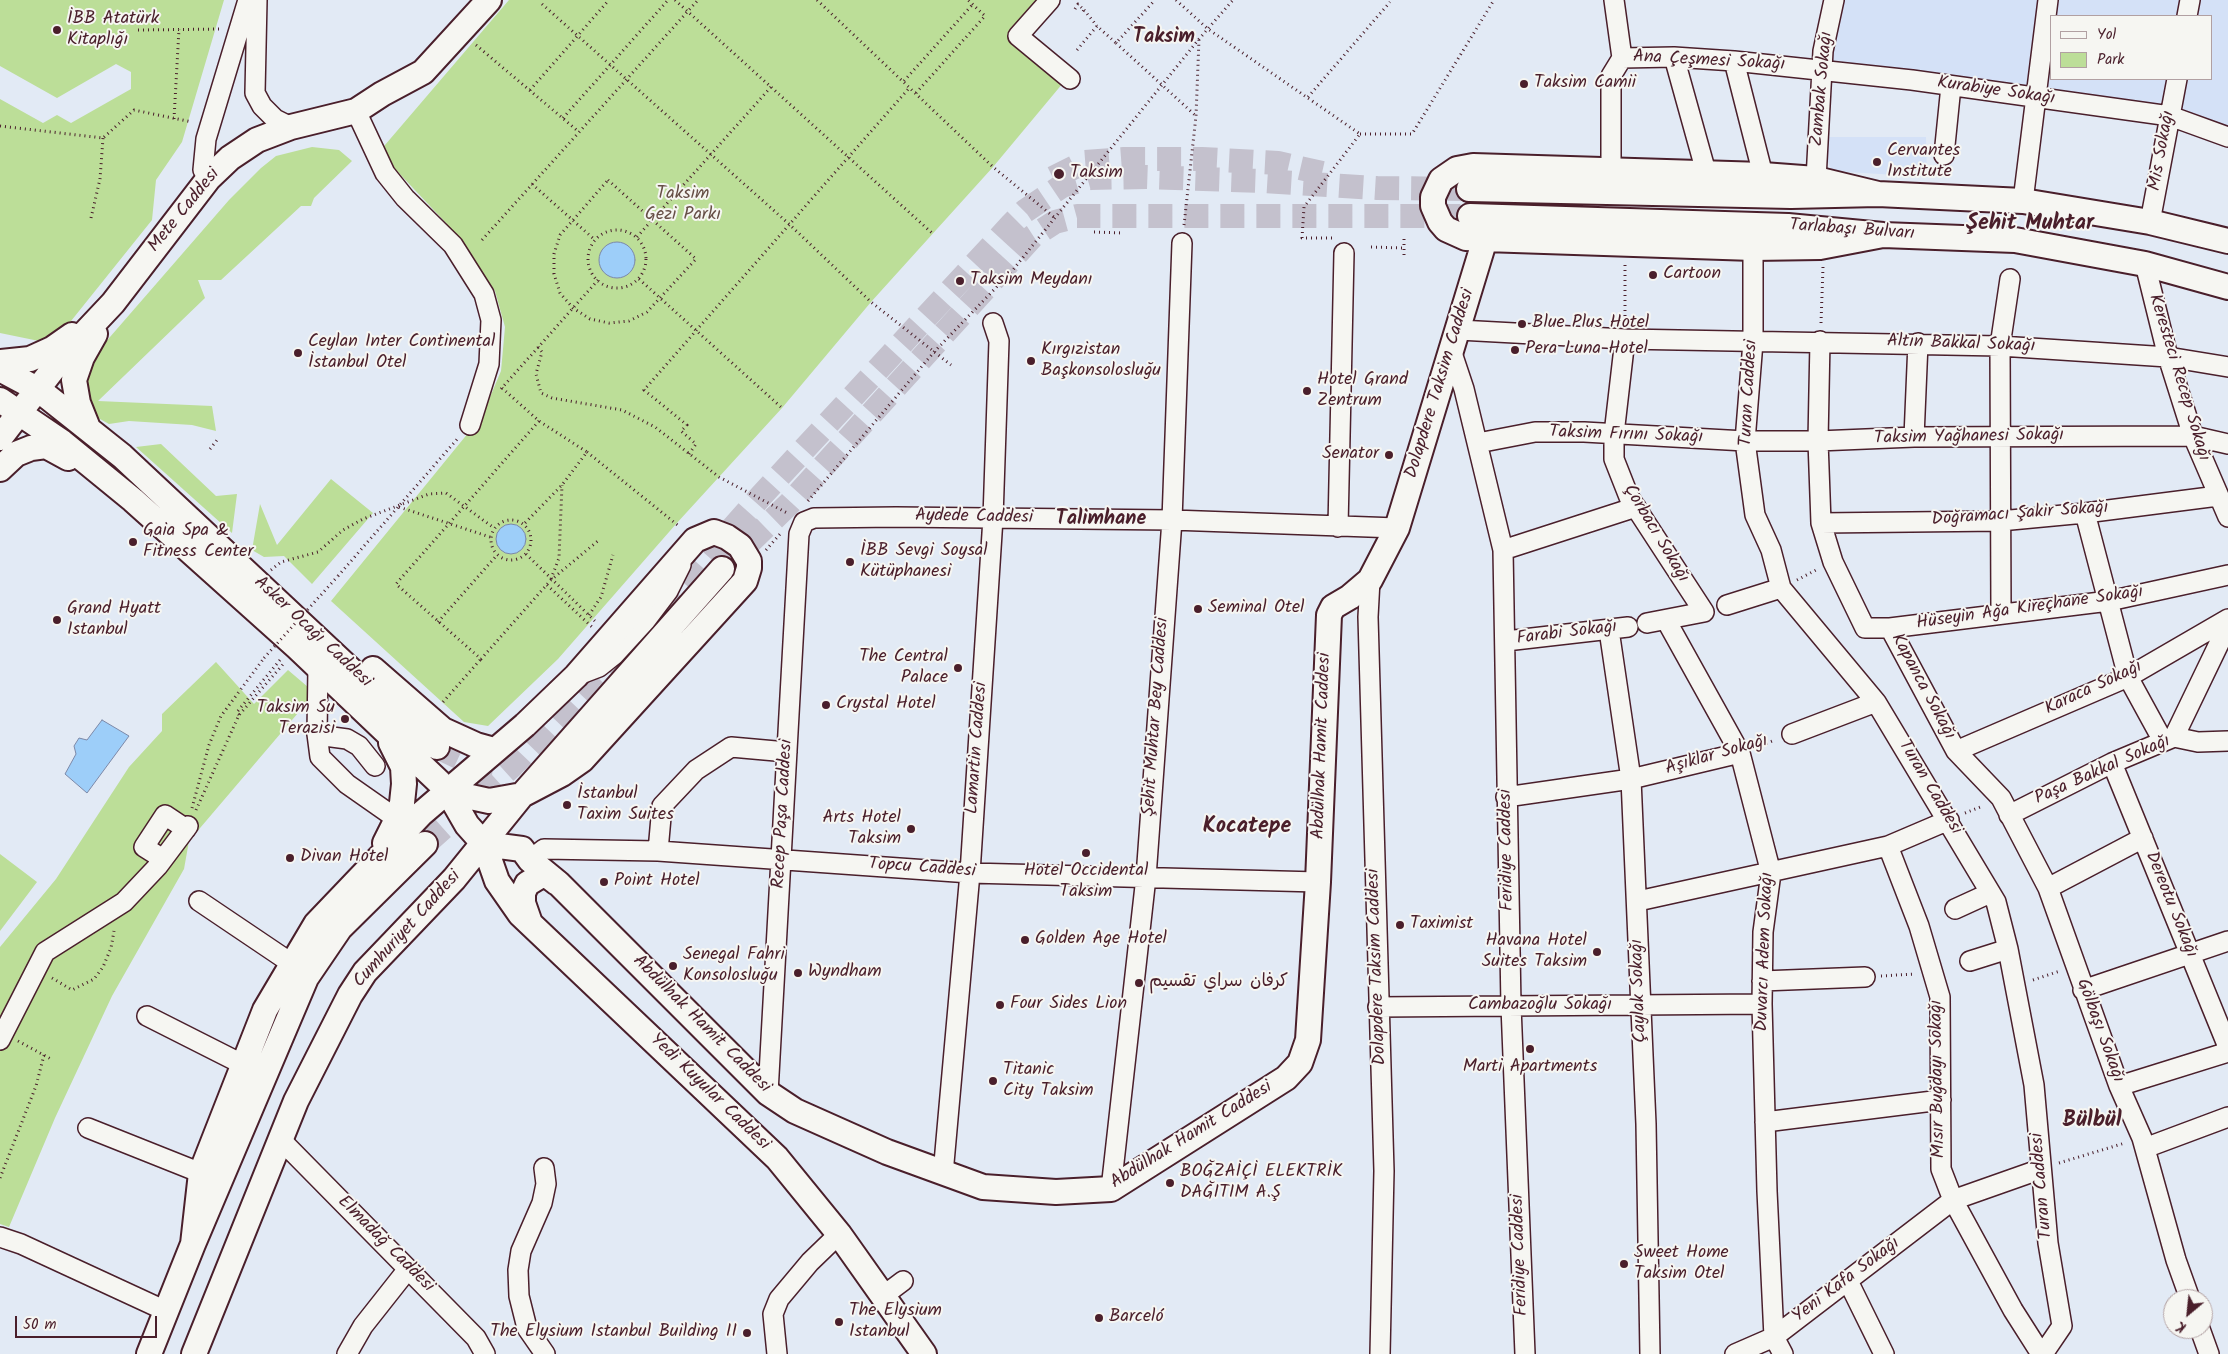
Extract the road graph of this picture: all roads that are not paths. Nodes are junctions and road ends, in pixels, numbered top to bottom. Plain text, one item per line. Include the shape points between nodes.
1 (248, 0) edge
2 (257, 0) edge
3 (489, 0) edge
4 (1050, 0) edge
5 (1614, 0) edge
6 (1834, 0) edge
7 (2048, 0) edge
8 (2190, 0) edge
9 (2188, 15) edge
10 (1674, 57) junction
11 (1622, 58) junction
12 (1734, 61) junction
13 (1821, 70) junction
14 (1070, 79) dead end
15 (2176, 80) edge
16 (1951, 86) junction
17 (2036, 99) junction
18 (356, 110) junction
19 (2170, 116) junction
20 (291, 127) junction
21 (2228, 137) edge
22 (1944, 155) dead end
23 (1611, 170) junction
24 (1706, 172) junction
25 (1763, 175) junction
26 (209, 178) junction
27 (1816, 179) junction
28 (1469, 190) tunnel mouth
29 (1878, 194) junction
30 (2023, 201) junction
31 (1470, 216) tunnel mouth
32 (2150, 222) junction
33 (1883, 235) junction
34 (1485, 240) junction
35 (2228, 241) edge
36 (1182, 243) road end
37 (1340, 245) road end
38 (1752, 248) junction
39 (2144, 264) junction
40 (2010, 278) dead end
41 (2228, 287) edge
42 (113, 303) junction
43 (993, 323) dead end
44 (1459, 330) junction
45 (1624, 339) junction
46 (1820, 341) junction
47 (1753, 342) junction
48 (1918, 343) junction
49 (2000, 346) junction
50 (1452, 353) junction
51 (2168, 357) junction
52 (0, 362) edge
53 (2228, 367) edge
54 (0, 369) edge
55 (39, 390) junction
56 (0, 400) edge
57 (21, 413) junction
58 (470, 425) dead end
59 (88, 428) junction
60 (1614, 434) junction
61 (2000, 436) junction
62 (2193, 436) junction
63 (1914, 437) junction
64 (0, 438) edge
65 (1745, 440) junction
66 (1818, 441) junction
67 (1478, 443) junction
68 (2228, 444) edge
69 (0, 469) edge
70 (2218, 496) junction
71 (133, 500) junction
72 (1636, 507) junction
73 (182, 510) junction
74 (2085, 513) junction
75 (2228, 517) edge
76 (992, 518) junction
77 (1172, 520) junction
78 (2000, 520) junction
79 (1821, 524) junction
80 (792, 527) joint
81 (1338, 527) junction
82 (1397, 528) junction
83 (1503, 550) junction
84 (722, 569) tunnel mouth
85 (2228, 575) edge
86 (1370, 580) junction
87 (1781, 588) junction
88 (2109, 601) junction
89 (1727, 605) dead end
90 (2001, 614) junction
91 (2228, 619) edge
92 (1666, 620) junction
93 (1647, 623) dead end
94 (2228, 625) edge
95 (1628, 627) dead end
96 (1890, 628) junction
97 (1609, 630) junction
98 (1506, 641) junction
99 (318, 667) junction
100 (2128, 676) junction
101 (1876, 702) junction
102 (381, 726) junction
103 (1792, 734) road end
104 (317, 735) junction
105 (2169, 739) junction
106 (2228, 741) edge
107 (437, 747) tunnel mouth
108 (494, 750) junction
109 (1956, 751) junction
110 (787, 752) junction
111 (1740, 753) junction
112 (2112, 763) junction
113 (376, 766) dead end
114 (1631, 779) junction
115 (448, 792) junction
116 (522, 795) junction
117 (1506, 797) junction
118 (2005, 807) junction
119 (397, 819) junction
120 (1948, 820) junction
121 (187, 827) road end
122 (2143, 838) junction
123 (425, 844) tunnel mouth
124 (484, 844) junction
125 (1888, 846) junction
126 (658, 851) junction
127 (377, 858) junction
128 (781, 858) junction
129 (530, 860) junction
130 (970, 873) junction
131 (1771, 873) junction
132 (1146, 877) junction
133 (1318, 882) junction
134 (558, 883) junction
135 (2048, 888) junction
136 (1990, 893) junction
137 (199, 901) dead end
138 (1638, 901) junction
139 (1955, 910) dead end
140 (530, 923) junction
141 (2228, 941) edge
142 (2008, 949) junction
143 (2191, 955) junction
144 (1970, 961) dead end
145 (291, 963) junction
146 (1866, 977) dead end
147 (1762, 981) junction
148 (2083, 990) junction
149 (1762, 1004) junction
150 (1640, 1005) junction
151 (1511, 1006) junction
152 (2220, 1006) edge
153 (1378, 1007) junction
154 (147, 1016) dead end
155 (2, 1037) edge
156 (2228, 1047) edge
157 (2228, 1052) edge
158 (244, 1065) junction
159 (2119, 1086) junction
160 (768, 1093) junction
161 (1941, 1100) junction
162 (2228, 1117) edge
163 (1765, 1122) junction
164 (88, 1128) dead end
165 (280, 1139) junction
166 (2143, 1143) junction
167 (544, 1168) dead end
168 (2041, 1168) junction
169 (202, 1173) junction
170 (943, 1174) junction
171 (1111, 1189) junction
172 (1954, 1200) junction
173 (839, 1234) junction
174 (0, 1237) edge
175 (192, 1244) junction
176 (408, 1269) junction
177 (903, 1281) dead end
178 (1848, 1281) junction
179 (2186, 1289) edge
180 (883, 1296) junction
181 (166, 1311) junction
182 (1774, 1337) junction
183 (2204, 1339) edge
184 (149, 1354) edge
185 (194, 1354) edge
186 (347, 1354) edge
187 (486, 1354) edge
188 (545, 1354) edge
189 (776, 1354) edge
190 (924, 1354) edge
191 (1380, 1354) edge
192 (1525, 1354) edge
193 (1650, 1354) edge
194 (1735, 1354) edge
195 (1783, 1354) edge
196 (1884, 1354) edge
197 (2042, 1354) edge
198 (2209, 1354) edge

1 - 26 street via 202,158 203,170
2 - 20 street via 255,94 275,119
3 - 18 main road, Mete Caddesi via 423,72
4 - 14 street via 1018,36
5 - 11 street
6 - 13 street, Zambak Sokağı
7 - 17 street
8 - 9 street
10 - 11 street, Ana Çeşmesi Sokağı
10 - 12 street, Ana Çeşmesi Sokağı
10 - 24 street
11 - 23 street, Ana Çeşmesi Sokağı via 1611,76
12 - 13 street, Ana Çeşmesi Sokağı
12 - 25 street
13 - 16 street, Kurabiye Sokağı
13 - 27 street, Zambak Sokağı
15 - 19 street, Mis Sokağı
16 - 17 street, Kurabiye Sokağı
16 - 22 street
17 - 19 street, Kurabiye Sokağı
17 - 30 street
18 - 20 main road, Mete Caddesi
18 - 58 street via 385,173 405,198 453,245 484,294 491,320 488,364
19 - 21 street, Kurabiye Sokağı
19 - 32 street, Mis Sokağı
20 - 26 main road, Mete Caddesi via 257,140 230,158
23 - 24 main road
23 - 34 main road via 1473,166 1447,174 1433,197 1440,222 1455,234
24 - 25 main road
25 - 27 main road
26 - 42 main road, Mete Caddesi
27 - 29 main road
28 - 29 main road, Tarlabaşı Bulvarı via 1791,196
29 - 30 main road, Tarlabaşı Bulvarı
30 - 32 main road, Tarlabaşı Bulvarı
31 - 33 main road, Tarlabaşı Bulvarı via 1788,226
32 - 35 main road, Tarlabaşı Bulvarı
33 - 38 main road via 1820,247
33 - 39 main road, Tarlabaşı Bulvarı via 2015,240
34 - 38 main road
34 - 44 main road, Dolapdere Taksim Caddesi
36 - 77 street, Şehit Muhtar Bey Caddesi
37 - 81 street
38 - 47 street, Turan Caddesi
39 - 41 main road, Tarlabaşı Bulvarı
39 - 51 street, Keresteci Recep Sokağı
40 - 49 street
42 - 52 main road via 42,354 30,360
42 - 55 main road, Mete Caddesi via 64,355
42 - 59 main road via 82,357 74,380 78,403
43 - 76 street, Lamartin Caddesi via 999,341
44 - 45 street, Altın Bakkal Sokağı
44 - 50 main road, Dolapdere Taksim Caddesi
45 - 47 street, Altın Bakkal Sokağı
45 - 60 street, Çorbacı Sokağı
46 - 47 street, Altın Bakkal Sokağı
46 - 48 street, Altın Bakkal Sokağı
46 - 66 street, Kapanca Sokağı
47 - 65 street, Turan Caddesi
48 - 49 street, Altın Bakkal Sokağı
48 - 63 street
49 - 51 street, Altın Bakkal Sokağı
49 - 61 street
50 - 67 street, Feridiye Caddesi
50 - 82 main road, Dolapdere Taksim Caddesi
51 - 53 street, Altın Bakkal Sokağı
51 - 62 street, Keresteci Recep Sokağı
54 - 55 main road, Asker Ocağı Caddesi
55 - 57 main road, Mete Caddesi
55 - 59 main road, Asker Ocağı Caddesi
56 - 57 main road, Asker Ocağı Caddesi
57 - 64 main road, Mete Caddesi
57 - 71 main road, Asker Ocağı Caddesi
59 - 73 main road, Asker Ocağı Caddesi
60 - 65 street, Taksim Fırını Sokağı
60 - 67 street, Taksim Fırını Sokağı via 1535,432
60 - 72 street, Çorbacı Sokağı via 1614,459
61 - 62 street, Taksim Yağhanesi Sokağı
61 - 63 street, Taksim Yağhanesi Sokağı
61 - 78 street
62 - 68 street, Taksim Yağhanesi Sokağı
62 - 70 street, Keresteci Recep Sokağı
63 - 66 street, Taksim Yağhanesi Sokağı
65 - 66 street, Taksim Yağhanesi Sokağı
65 - 87 street, Turan Caddesi via 1755,515 1771,550
66 - 79 street, Kapanca Sokağı
67 - 83 street, Feridiye Caddesi
69 - 71 main road via 16,454 46,446
70 - 74 street, Doğramacı Şakir Sokağı
70 - 75 street, Keresteci Recep Sokağı
71 - 99 main road, Asker Ocağı Caddesi
72 - 83 street
72 - 92 street, Çorbacı Sokağı via 1704,612
73 - 107 main road, Asker Ocağı Caddesi via 418,733
73 - 108 main road via 246,555 436,724 476,745
74 - 78 street, Doğramacı Şakir Sokağı
74 - 88 street
76 - 77 street, Aydede Caddesi
76 - 80 street, Aydede Caddesi via 814,518
76 - 130 street, Lamartin Caddesi
77 - 81 street, Aydede Caddesi
77 - 132 street, Şehit Muhtar Bey Caddesi
78 - 79 street, Doğramacı Şakir Sokağı
78 - 90 street
79 - 96 street, Kapanca Sokağı via 1834,562 1865,628
80 - 110 street, Recep Paşa Caddesi
81 - 82 street, Aydede Caddesi
82 - 86 main road, Abdülhak Hamit Caddesi
83 - 98 street, Feridiye Caddesi
84 - 116 main road, Cumhuriyet Caddesi
85 - 88 street, Hüseyin Ağa Kireçhane Sokağı
86 - 133 main road, Abdülhak Hamit Caddesi via 1333,607 1328,615
86 - 153 street, Dolapdere Taksim Caddesi via 1368,617
87 - 89 street
87 - 101 street, Turan Caddesi
88 - 90 street, Hüseyin Ağa Kireçhane Sokağı
88 - 100 street
90 - 96 street, Hüseyin Ağa Kireçhane Sokağı
91 - 100 street, Karaca Sokağı
92 - 93 street
92 - 111 street, Duvarcı Adem Sokağı
94 - 105 street
95 - 97 street, Farabi Sokağı
96 - 109 street, Kapanca Sokağı
97 - 98 street, Farabi Sokağı
97 - 114 street, Çaylak Sokağı
98 - 117 street, Feridiye Caddesi
99 - 102 main road, Asker Ocağı Caddesi
99 - 104 street
100 - 105 street
100 - 109 street, Karaca Sokağı
101 - 103 street, Aşıklar Sokağı
101 - 120 street, Turan Caddesi
102 - 115 main road, Asker Ocağı Caddesi
102 - 119 main road via 403,767 402,803
104 - 113 street via 347,739 359,746
104 - 119 street via 320,757 332,770
105 - 106 street, Paşa Bakkal Sokağı
105 - 112 street, Paşa Bakkal Sokağı
108 - 115 main road
108 - 116 main road via 576,676 694,542 714,532 727,537 746,554 750,568 740,588 582,760
109 - 118 street, Kapanca Sokağı
110 - 126 street via 732,747 696,770 662,806
110 - 128 street, Recep Paşa Caddesi
111 - 114 street, Aşıklar Sokağı
111 - 131 street, Duvarcı Adem Sokağı
112 - 118 street, Paşa Bakkal Sokağı
112 - 122 street, Dereotu Sokağı
114 - 117 street, Aşıklar Sokağı
114 - 138 street, Çaylak Sokağı
115 - 116 main road via 490,801
115 - 124 main road, Asker Ocağı Caddesi via 467,825
115 - 127 main road
116 - 124 main road, Cumhuriyet Caddesi
117 - 151 street, Feridiye Caddesi
118 - 135 street, Gölbaşı Sokağı
119 - 127 main road
120 - 125 street
120 - 136 street, Turan Caddesi
121 - 155 street via 163,859 120,905 44,952
122 - 135 street
122 - 143 street, Dereotu Sokağı
123 - 175 main road via 340,928 306,978
124 - 129 main road, Abdülhak Hamit Caddesi via 522,849
124 - 140 main road, Yedi Kuyular Caddesi via 496,881
124 - 165 main road, Cumhuriyet Caddesi via 365,972 296,1101
125 - 131 street
125 - 161 street, Mısır Buğdayı Sokağı via 1919,926 1940,997
126 - 128 street, Topcu Caddesi
126 - 129 street, Topcu Caddesi via 544,849
127 - 145 main road via 316,924
128 - 130 street, Topcu Caddesi
128 - 160 street, Recep Paşa Caddesi
129 - 134 main road, Abdülhak Hamit Caddesi
130 - 132 street, Topcu Caddesi
130 - 170 street, Lamartin Caddesi
131 - 138 street
131 - 147 street, Duvarcı Adem Sokağı via 1763,932
132 - 133 street, Topcu Caddesi
132 - 171 street, Şehit Muhtar Bey Caddesi
133 - 171 main road, Abdülhak Hamit Caddesi via 1308,1040 1300,1062 1286,1078
134 - 140 main road via 548,876 533,878 527,884 523,893
134 - 160 main road, Abdülhak Hamit Caddesi
135 - 148 street, Gölbaşı Sokağı
136 - 139 street
136 - 142 street, Turan Caddesi via 1996,902
137 - 145 street
138 - 150 street, Çaylak Sokağı
140 - 173 main road, Yedi Kuyular Caddesi via 778,1158
141 - 143 street
142 - 144 street
142 - 168 street, Turan Caddesi via 2034,1085
143 - 148 street
143 - 152 street, Dereotu Sokağı
145 - 158 main road via 265,1010
146 - 147 street
147 - 149 street, Duvarcı Adem Sokağı
148 - 159 street, Gölbaşı Sokağı
149 - 150 street, Cambazoğlu Sokağı
149 - 163 street, Duvarcı Adem Sokağı
150 - 151 street, Cambazoğlu Sokağı
150 - 193 street, Çaylak Sokağı via 1646,1124
151 - 153 street, Cambazoğlu Sokağı
151 - 192 street, Feridiye Caddesi
152 - 156 street, Dereotu Sokağı
153 - 191 street, Dolapdere Taksim Caddesi via 1384,1171
154 - 158 street
157 - 159 street
158 - 169 main road
159 - 166 street, Gölbaşı Sokağı
160 - 170 main road, Abdülhak Hamit Caddesi via 795,1111
161 - 163 street
161 - 172 street, Mısır Buğdayı Sokağı via 1941,1169
162 - 166 street
163 - 182 street, Duvarcı Adem Sokağı
164 - 169 street
165 - 176 street, Elmadağ Caddesi
165 - 185 main road, Cumhuriyet Caddesi
166 - 179 street, Gölbaşı Sokağı
167 - 188 street via 546,1184 542,1203 521,1251 518,1270 519,1296 526,1328
168 - 172 street, Yeni Kafa Sokağı
168 - 197 street, Turan Caddesi via 2048,1243 2062,1326
169 - 175 main road
170 - 171 main road, Abdülhak Hamit Caddesi via 983,1187 1056,1192
172 - 178 street, Yeni Kafa Sokağı
172 - 197 street, Mısır Buğdayı Sokağı via 2013,1310
173 - 180 main road, Yedi Kuyular Caddesi
173 - 189 street via 779,1299 773,1314
174 - 181 street
175 - 181 main road
176 - 186 street via 363,1326
176 - 187 street, Elmadağ Caddesi via 476,1338
177 - 180 street
178 - 182 street, Yeni Kafa Sokağı
178 - 196 street
180 - 190 main road, Yedi Kuyular Caddesi
181 - 184 main road
182 - 194 street, Yeni Kafa Sokağı
182 - 195 street
183 - 198 street

